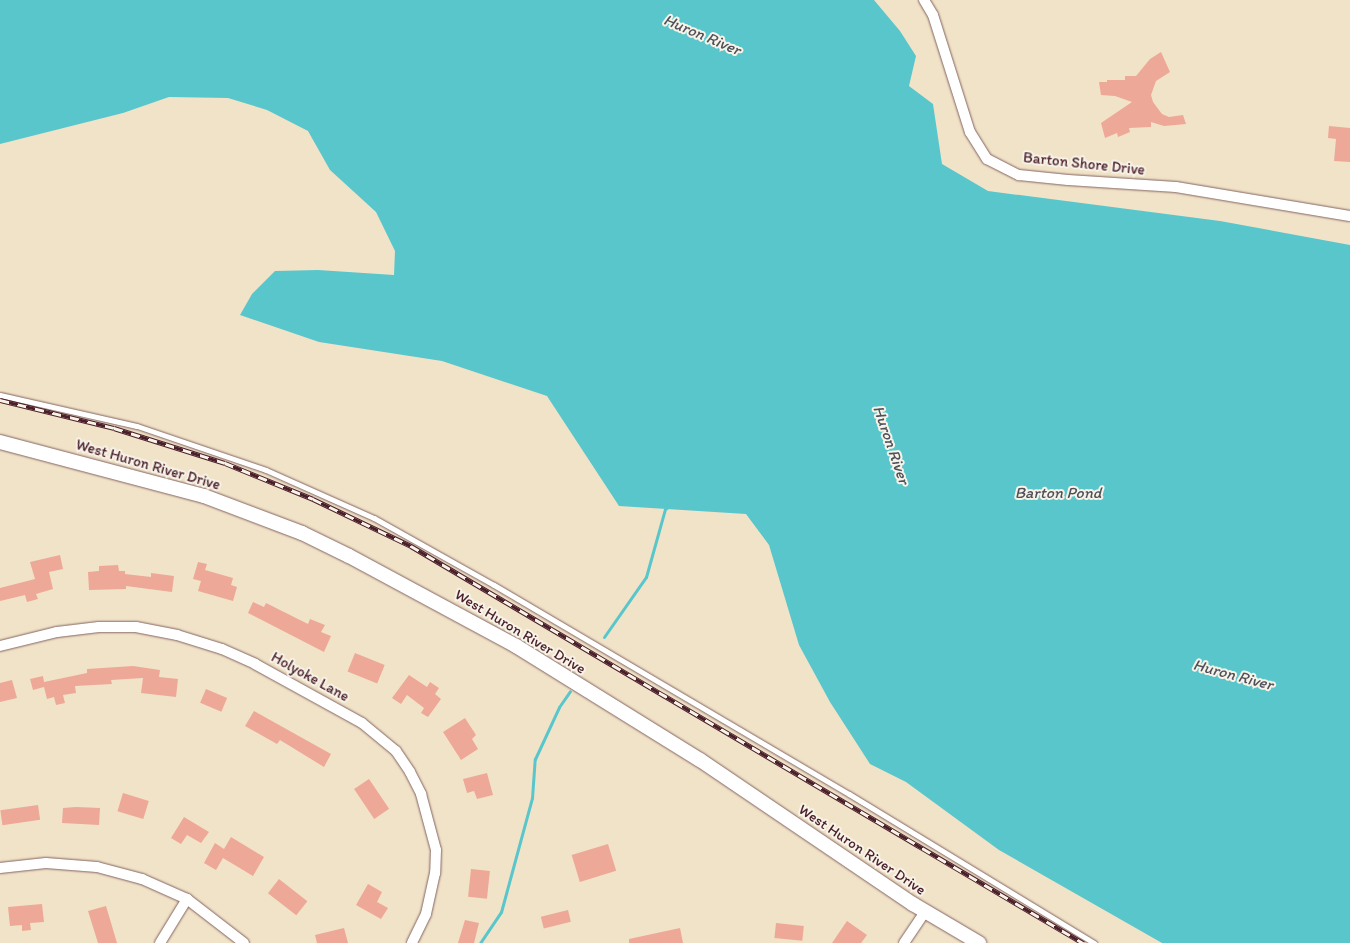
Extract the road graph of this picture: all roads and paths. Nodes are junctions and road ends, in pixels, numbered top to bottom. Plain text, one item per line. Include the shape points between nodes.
1 (924, 0) edge
2 (1350, 216) edge
3 (0, 395) edge
4 (0, 442) edge
5 (0, 646) edge
6 (0, 868) edge
7 (187, 899) junction
8 (925, 912) junction
9 (160, 943) edge
10 (244, 943) edge
11 (412, 943) edge
12 (904, 943) edge
13 (979, 943) edge
14 (1094, 943) edge

1 - 2 street, Barton Shore Drive via 933,16 970,132 987,159 1019,175 1176,187
3 - 14 lane via 137,426 266,470 374,518 833,784
4 - 8 street, West Huron River Drive via 204,496 302,533 349,556 516,646 700,760
5 - 11 street, Holyoke Lane via 57,632 99,627 136,628 177,635 222,649 255,664 362,723 396,751 410,772 421,794 436,850 435,873 426,914
6 - 7 street via 46,863 97,868 142,879
7 - 9 street
7 - 10 street
8 - 12 street
8 - 13 street, West Huron River Drive

